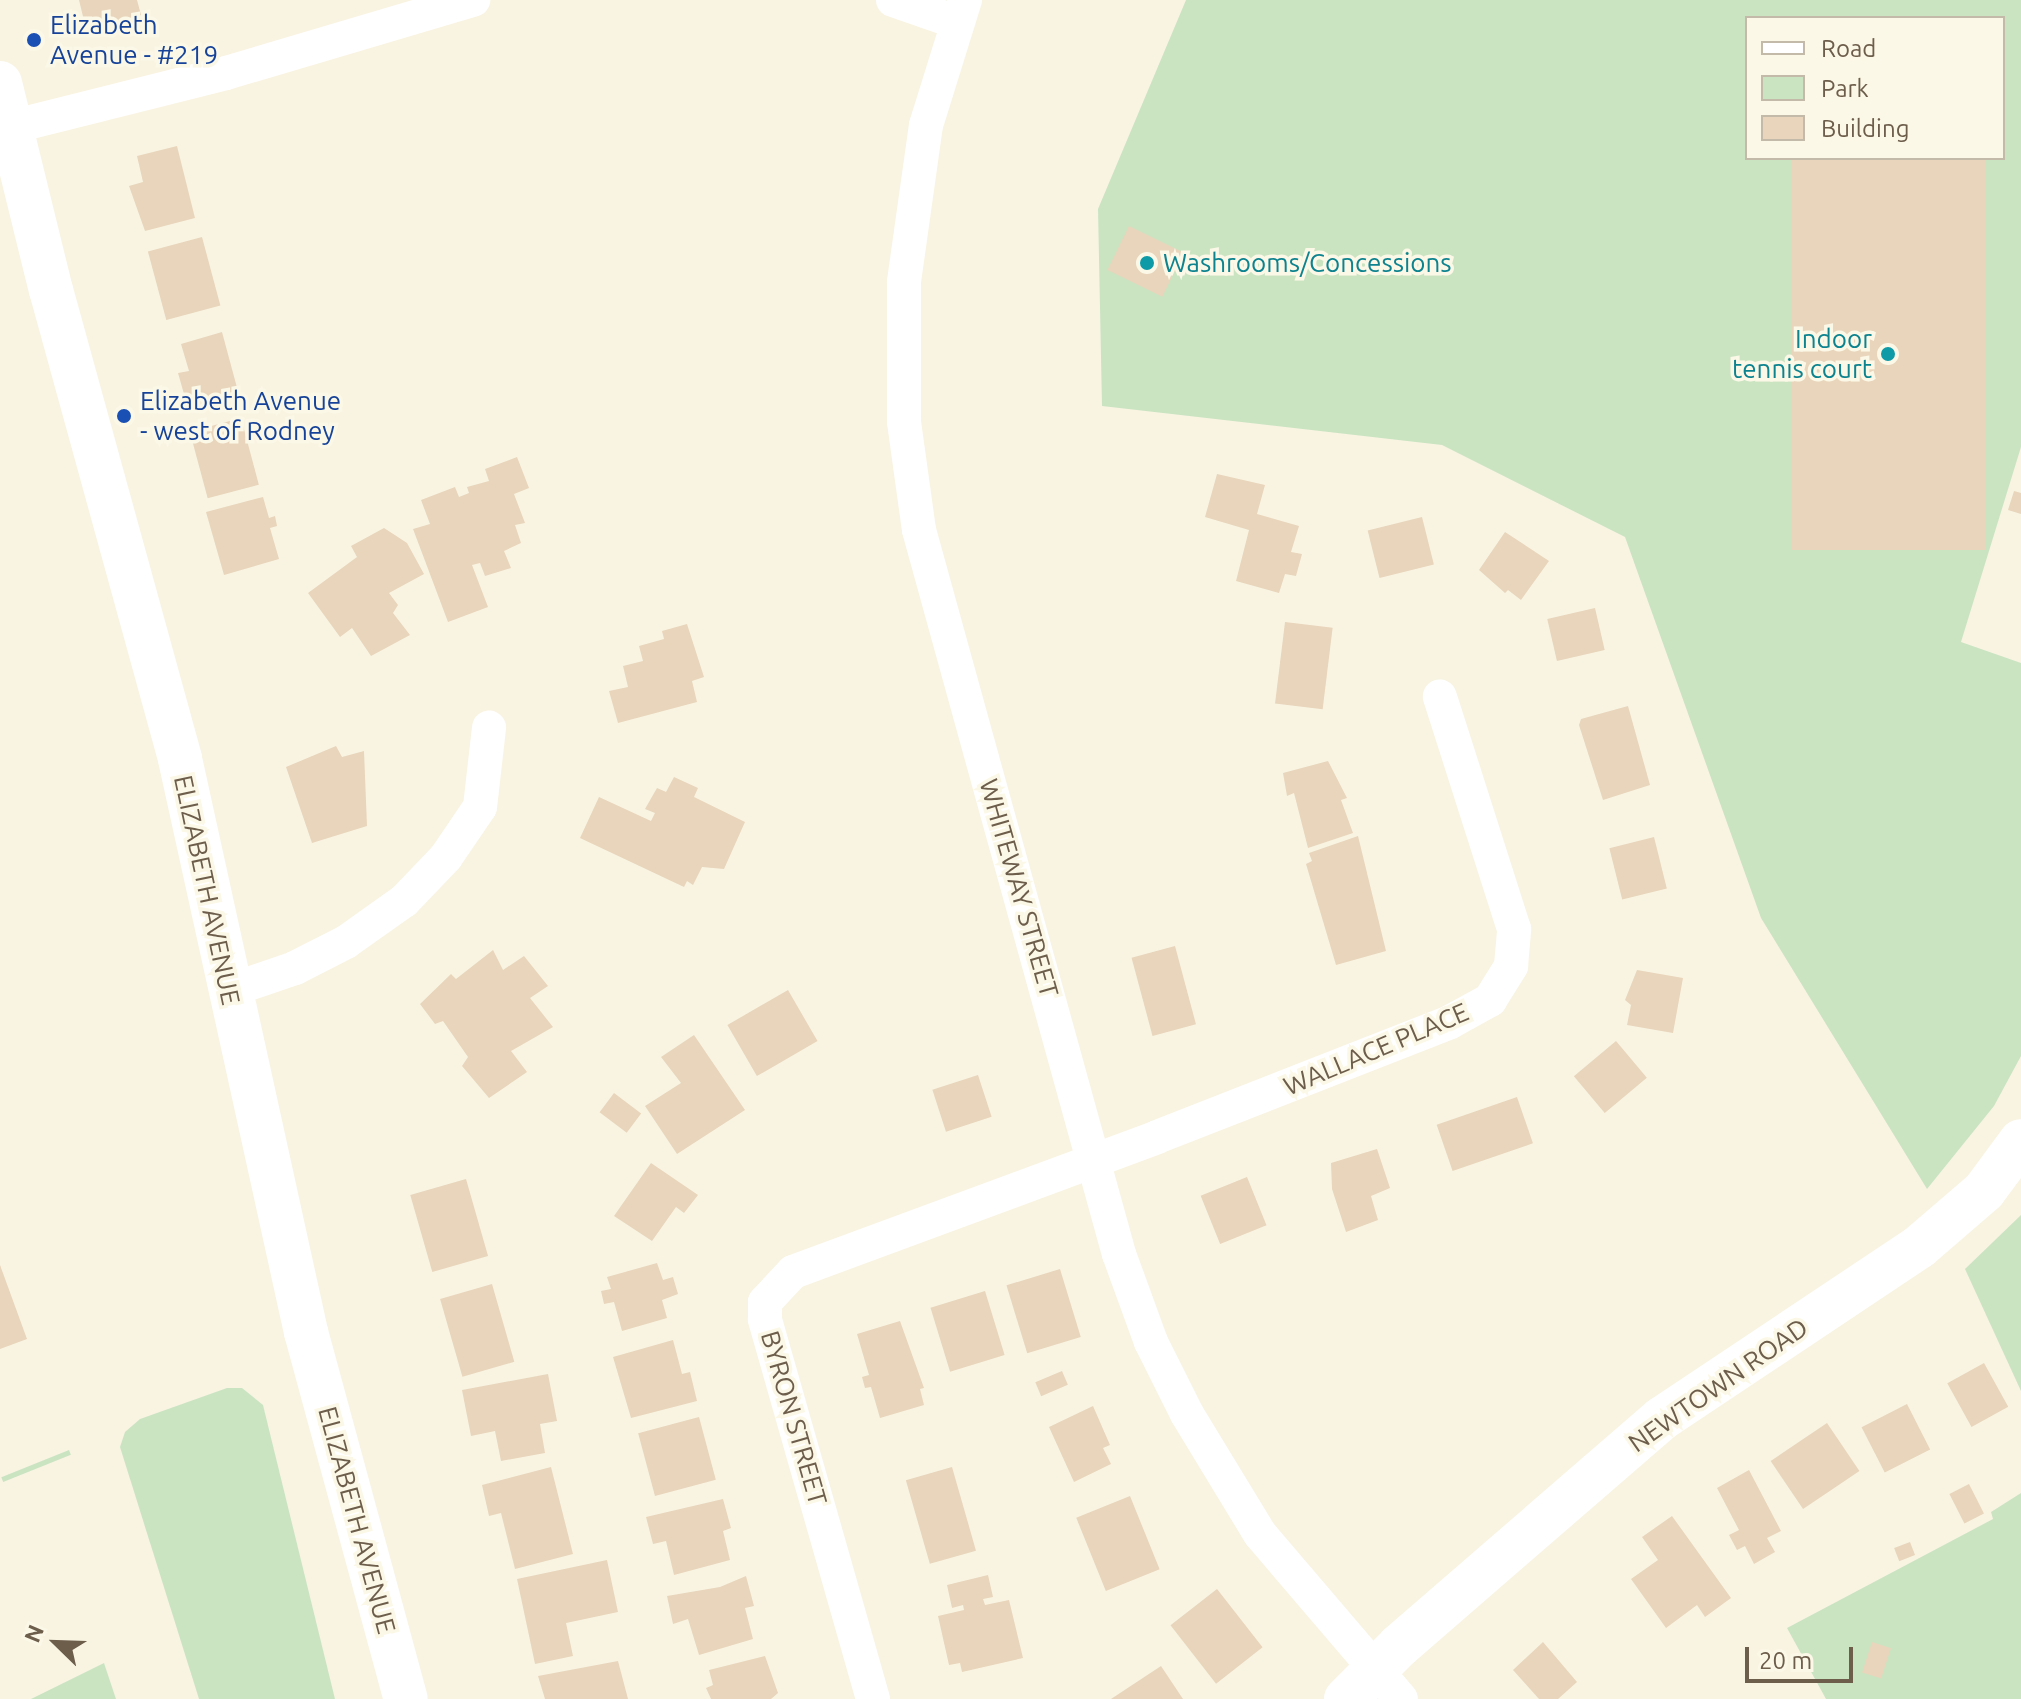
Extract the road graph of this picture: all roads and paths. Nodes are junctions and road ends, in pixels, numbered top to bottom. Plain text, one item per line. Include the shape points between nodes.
1 (473, 0) edge
2 (893, 0) edge
3 (960, 11) edge
4 (0, 83) edge
5 (11, 127) junction
6 (1440, 697) dead end
7 (489, 728) dead end
8 (228, 991) junction
9 (2021, 1141) edge
10 (1096, 1157) junction
11 (1374, 1690) edge
12 (406, 1699) edge
13 (873, 1699) edge

1 - 5 street via 226,73
2 - 3 street
3 - 10 street, WHITEWAY STREET via 926,125 906,255 902,377 910,472 944,624
4 - 5 main road, ELIZABETH AVENUE
5 - 8 main road, ELIZABETH AVENUE via 180,759 211,889
6 - 10 street, WALLACE PLACE via 1514,929 1511,966 1490,1000 1450,1022
7 - 8 street via 480,807 446,857 404,901 333,948
8 - 12 main road, ELIZABETH AVENUE via 306,1332
9 - 11 main road, NEWTOWN ROAD via 1984,1191 1919,1247 1661,1419
10 - 11 street, WHITEWAY STREET via 1135,1301 1187,1414 1260,1534
10 - 13 street, BYRON STREET via 793,1272 765,1302 765,1319

